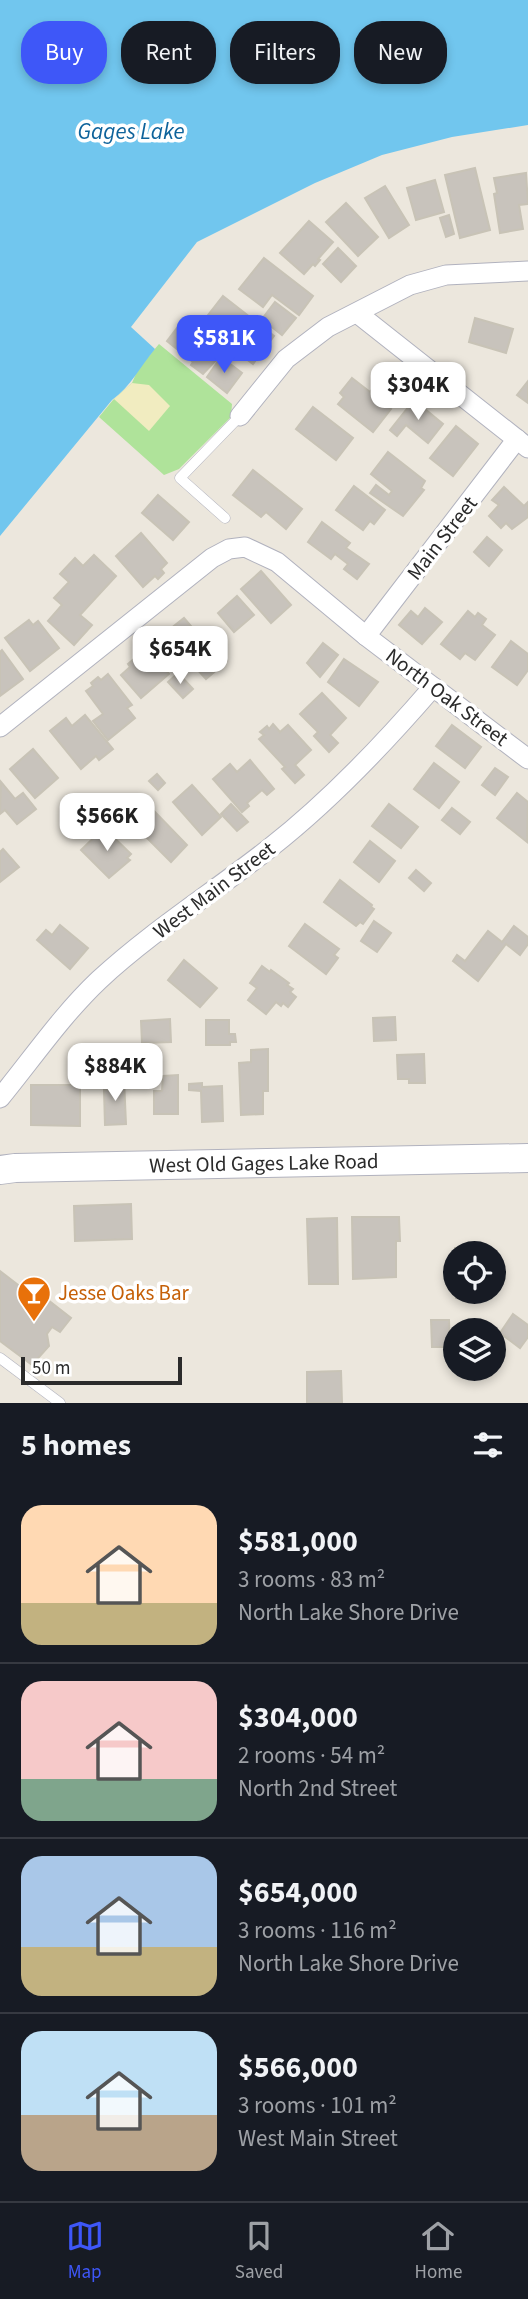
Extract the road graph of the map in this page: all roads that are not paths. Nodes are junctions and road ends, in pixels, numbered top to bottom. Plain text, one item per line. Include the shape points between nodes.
1 (528, 271) edge
2 (357, 313) junction
3 (240, 416) joint
4 (522, 444) edge
5 (225, 518) dead end
6 (366, 636) junction
7 (433, 687) junction
8 (0, 727) edge
9 (528, 759) edge
10 (0, 1098) edge
11 (528, 1158) edge
12 (0, 1170) edge
13 (0, 1358) edge
14 (60, 1403) edge

1 - 2 street via 446,275 410,285
2 - 3 street via 328,327 286,359
2 - 4 street
3 - 5 lane via 180,478
4 - 6 street, Main Street
6 - 7 street, North Oak Street
6 - 8 street, North Oak Street via 277,562 245,547 229,549
7 - 9 street, North Oak Street
7 - 10 street, West Main Street via 382,747 325,802 98,981
11 - 12 street, West Old Gages Lake Road
13 - 14 lane

